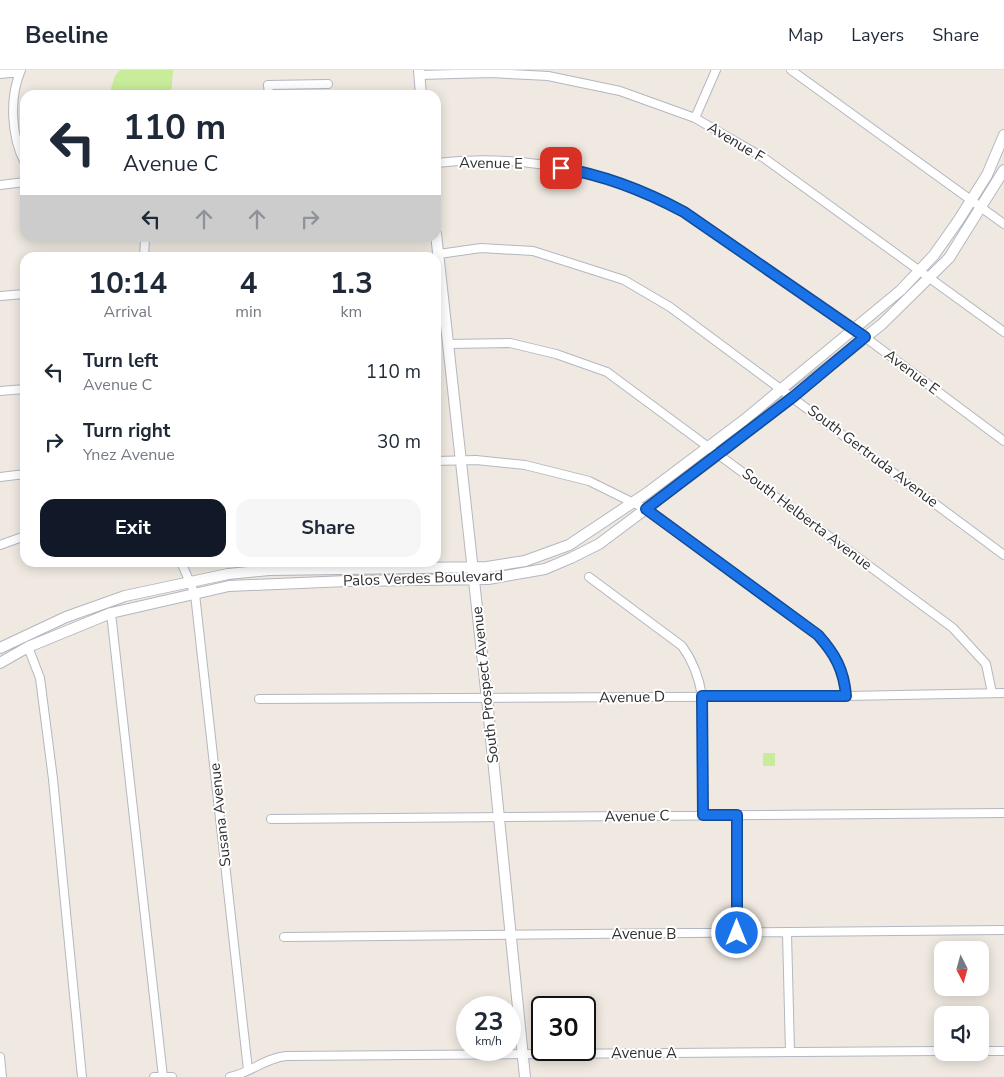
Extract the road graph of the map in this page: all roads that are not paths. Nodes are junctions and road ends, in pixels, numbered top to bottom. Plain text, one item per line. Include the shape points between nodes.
1 (716, 70) edge
2 (791, 70) edge
3 (20, 71) edge
4 (419, 72) edge
5 (0, 74) edge
6 (328, 84) dead end
7 (268, 90) edge
8 (421, 90) edge
9 (695, 118) junction
10 (1004, 135) edge
11 (20, 146) edge
12 (441, 163) edge
13 (1004, 170) edge
14 (20, 183) edge
15 (0, 185) edge
16 (972, 200) junction
17 (982, 208) junction
18 (1004, 224) edge
19 (441, 254) edge
20 (441, 264) edge
21 (920, 272) junction
22 (929, 279) junction
23 (20, 294) edge
24 (0, 296) edge
25 (854, 329) junction
26 (1004, 332) edge
27 (865, 337) junction
28 (449, 344) junction
29 (781, 388) junction
30 (20, 389) edge
31 (0, 391) edge
32 (793, 397) junction
33 (1004, 441) edge
34 (708, 446) junction
35 (719, 454) junction
36 (441, 461) edge
37 (461, 461) junction
38 (20, 475) edge
39 (0, 477) edge
40 (633, 502) junction
41 (646, 509) junction
42 (20, 538) edge
43 (0, 545) edge
44 (1004, 555) edge
45 (184, 567) edge
46 (472, 568) junction
47 (589, 577) dead end
48 (474, 580) junction
49 (192, 583) junction
50 (196, 594) junction
51 (111, 612) junction
52 (62, 618) junction
53 (68, 631) junction
54 (28, 647) junction
55 (0, 648) edge
56 (0, 663) edge
57 (992, 693) junction
58 (1004, 693) edge
59 (702, 696) junction
60 (846, 696) junction
61 (259, 699) dead end
62 (487, 699) junction
63 (1004, 813) edge
64 (703, 815) junction
65 (737, 815) junction
66 (498, 817) junction
67 (271, 818) dead end
68 (1004, 930) edge
69 (737, 933) junction
70 (787, 933) junction
71 (511, 935) junction
72 (284, 937) dead end
73 (934, 1051) edge
74 (989, 1051) edge
75 (1004, 1051) edge
76 (790, 1052) junction
77 (522, 1054) junction
78 (0, 1057) edge
79 (248, 1070) junction
80 (2, 1077) edge
81 (82, 1077) edge
82 (154, 1077) edge
83 (163, 1077) edge
84 (172, 1077) edge
85 (230, 1077) edge
86 (525, 1077) edge

1 - 9 street
2 - 16 street
3 - 5 street
3 - 11 street via 14,92 14,125
4 - 8 main road
4 - 9 street, Avenue F via 548,76 620,91
6 - 7 street via 268,85
9 - 21 street, Avenue F via 764,158
10 - 16 main road, Palos Verdes Boulevard
12 - 25 street, Avenue E via 527,162 577,171 642,192 684,212
13 - 17 main road, Palos Verdes Boulevard
14 - 15 street
16 - 17 street
16 - 21 main road, Palos Verdes Boulevard
17 - 18 street
17 - 22 main road, Palos Verdes Boulevard via 949,258
19 - 29 street, South Gertruda Avenue via 481,248 533,251 624,280 670,307
20 - 28 main road, South Prospect Avenue
21 - 22 street, Avenue F
21 - 25 main road, Palos Verdes Boulevard
22 - 26 street, Avenue F
22 - 27 main road, Palos Verdes Boulevard
23 - 24 street
25 - 27 street, Avenue E
25 - 29 main road, Palos Verdes Boulevard
27 - 32 main road, Palos Verdes Boulevard
27 - 33 street, Avenue E
28 - 34 street, South Helberta Avenue via 510,344 556,354 607,372
28 - 37 main road, South Prospect Avenue
29 - 32 street, South Gertruda Avenue
29 - 34 main road, Palos Verdes Boulevard
30 - 31 street
32 - 35 main road, Palos Verdes Boulevard
32 - 44 street, South Gertruda Avenue
34 - 35 street, South Helberta Avenue
34 - 40 main road, Palos Verdes Boulevard
35 - 41 main road, Palos Verdes Boulevard
35 - 57 street, South Helberta Avenue via 953,628 986,664
36 - 37 street
37 - 40 street via 525,464 589,481
37 - 46 main road, South Prospect Avenue
38 - 39 street
40 - 41 street
40 - 46 main road, Palos Verdes Boulevard via 569,545 525,561
41 - 48 main road, Palos Verdes Boulevard via 599,544 571,558 544,569
41 - 60 street via 818,635 840,664
42 - 43 street
45 - 49 street, Susana Avenue
46 - 48 main road, South Prospect Avenue
46 - 49 main road, Palos Verdes Boulevard via 270,570 228,574
47 - 59 street via 682,646 700,681
48 - 50 main road, Palos Verdes Boulevard via 260,584 229,586
48 - 62 main road, South Prospect Avenue
49 - 50 street, Susana Avenue
49 - 52 main road, Palos Verdes Boulevard via 125,596
50 - 51 main road, Palos Verdes Boulevard
50 - 79 street, Susana Avenue
51 - 53 main road, Palos Verdes Boulevard
51 - 83 street
52 - 53 main road
52 - 55 main road, Palos Verdes Boulevard
53 - 54 main road, Palos Verdes Boulevard
54 - 56 main road, Palos Verdes Boulevard
54 - 81 street via 40,678 52,770
57 - 58 street, Avenue D
57 - 60 street, Avenue D
59 - 60 street, Avenue D
59 - 62 street, Avenue D
59 - 64 street
61 - 62 street, Avenue D
62 - 66 main road, South Prospect Avenue
63 - 65 street, Avenue C
64 - 65 street, Avenue C
64 - 66 street, Avenue C
65 - 69 street
66 - 67 street, Avenue C
66 - 71 main road, South Prospect Avenue
68 - 70 street, Avenue B
69 - 70 street, Avenue B
69 - 71 street, Avenue B
70 - 76 street
71 - 72 street, Avenue B
71 - 77 main road, South Prospect Avenue
73 - 76 street, Avenue A
74 - 75 street
76 - 77 street, Avenue A
77 - 79 street, Avenue A via 286,1056 273,1058
77 - 86 main road, South Prospect Avenue
78 - 80 street
79 - 85 street, Avenue A
82 - 83 street
83 - 84 street

